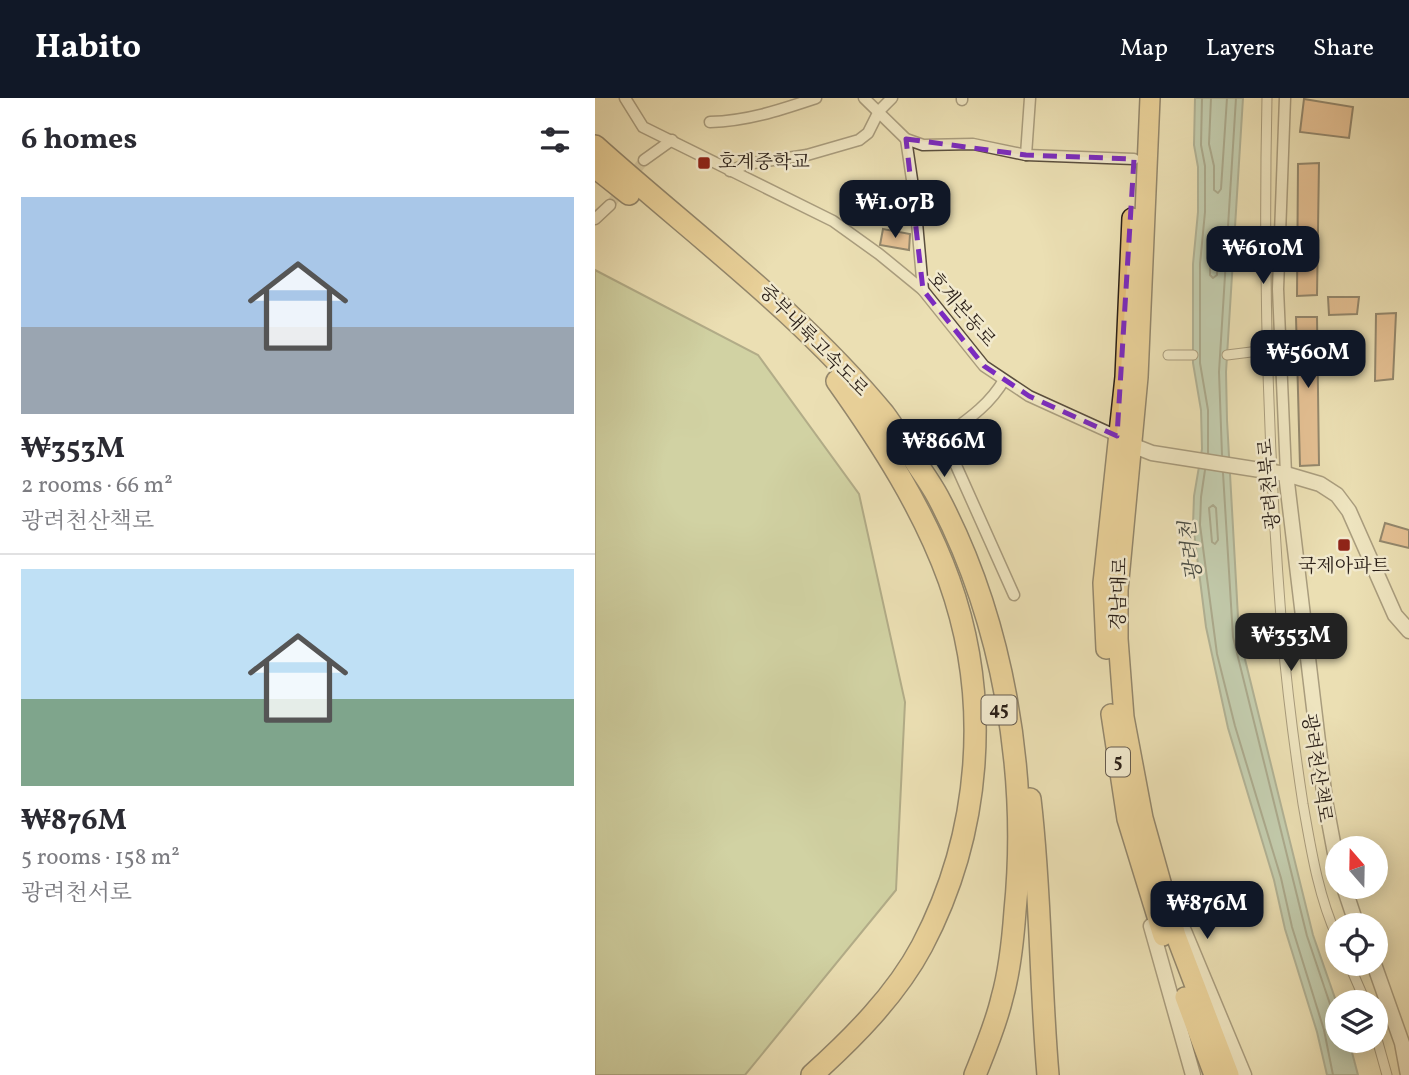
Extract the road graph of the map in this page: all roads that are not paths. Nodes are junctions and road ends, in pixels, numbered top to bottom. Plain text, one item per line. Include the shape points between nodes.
1 (625, 98) edge
2 (816, 98) edge
3 (864, 98) edge
4 (891, 98) edge
5 (1030, 98) edge
6 (1137, 98) edge
7 (1150, 98) edge
8 (1267, 98) edge
9 (1285, 98) edge
10 (879, 111) junction
11 (710, 122) dead end
12 (906, 139) junction
13 (672, 140) junction
14 (595, 146) edge
15 (1026, 155) junction
16 (1135, 159) junction
17 (644, 160) tunnel mouth
18 (595, 167) edge
19 (730, 171) junction
20 (610, 205) tunnel mouth
21 (595, 219) edge
22 (923, 290) junction
23 (1266, 350) junction
24 (1168, 355) dead end
25 (1193, 355) dead end
26 (1227, 355) dead end
27 (1004, 380) junction
28 (837, 381) junction
29 (1117, 436) junction
30 (1142, 450) junction
31 (1271, 473) junction
32 (1286, 474) junction
33 (962, 549) junction
34 (1014, 595) dead end
35 (1409, 631) edge
36 (1135, 818) junction
37 (1332, 836) edge
38 (1329, 913) edge
39 (1378, 976) edge
40 (1381, 1053) edge
41 (812, 1075) edge
42 (968, 1075) edge
43 (975, 1075) edge
44 (1048, 1075) edge
45 (1193, 1075) edge
46 (1214, 1075) edge
47 (1229, 1075) edge
48 (1244, 1075) edge
49 (1387, 1075) edge
50 (1408, 1075) edge

1 - 13 street, 호계본동로 via 643,127
2 - 11 street via 758,117
3 - 10 street
4 - 10 street
5 - 15 street
6 - 16 highway, 경남대로 / 5
7 - 30 highway, 경남대로 / 5
8 - 23 street, 광려천산책로
9 - 32 street, 광려천북로 via 1278,289
10 - 12 street
10 - 19 street via 859,140
12 - 15 street via 923,145 974,144
12 - 22 street
13 - 17 street
13 - 19 street, 호계본동로
14 - 33 highway, 중부내륙고속도로 / 45 via 760,286 848,375 885,416 937,496
15 - 16 street
16 - 29 highway, 경남대로 / 5 via 1125,377
18 - 28 highway, 중부내륙고속도로 / 45 via 720,267
19 - 22 street, 호계본동로 via 833,221
20 - 21 street
22 - 27 street, 호계본동로 via 984,366
23 - 26 street
23 - 31 street, 광려천산책로
24 - 25 street
27 - 29 street, 호계본동로
27 - 34 street via 980,411 948,434 946,443
28 - 41 highway via 877,436 949,579 960,616 976,716 975,765 959,852 922,946 879,1008
28 - 42 highway, 중부내륙고속도로 / 45 via 878,426 923,498 958,569 997,693 1011,839 1009,908 996,978
29 - 30 street
29 - 36 highway, 경남대로 / 5 via 1103,583 1112,718
30 - 31 street
30 - 36 highway, 경남대로 / 5 via 1126,494 1118,590 1118,639
31 - 32 street
31 - 38 street, 광려천산책로 via 1289,715 1313,864
32 - 35 street via 1320,484 1337,495 1349,511 1395,615
32 - 37 street, 광려천북로
33 - 43 highway, 중부내륙고속도로 / 45 via 1002,682 1017,768 1020,867 1003,997
33 - 44 highway via 993,614 1022,725 1033,822
36 - 45 street via 1139,886
36 - 46 highway, 경남대로 / 5 via 1164,940
36 - 47 highway, 경남대로 / 5
36 - 48 street
39 - 50 street
40 - 49 street

